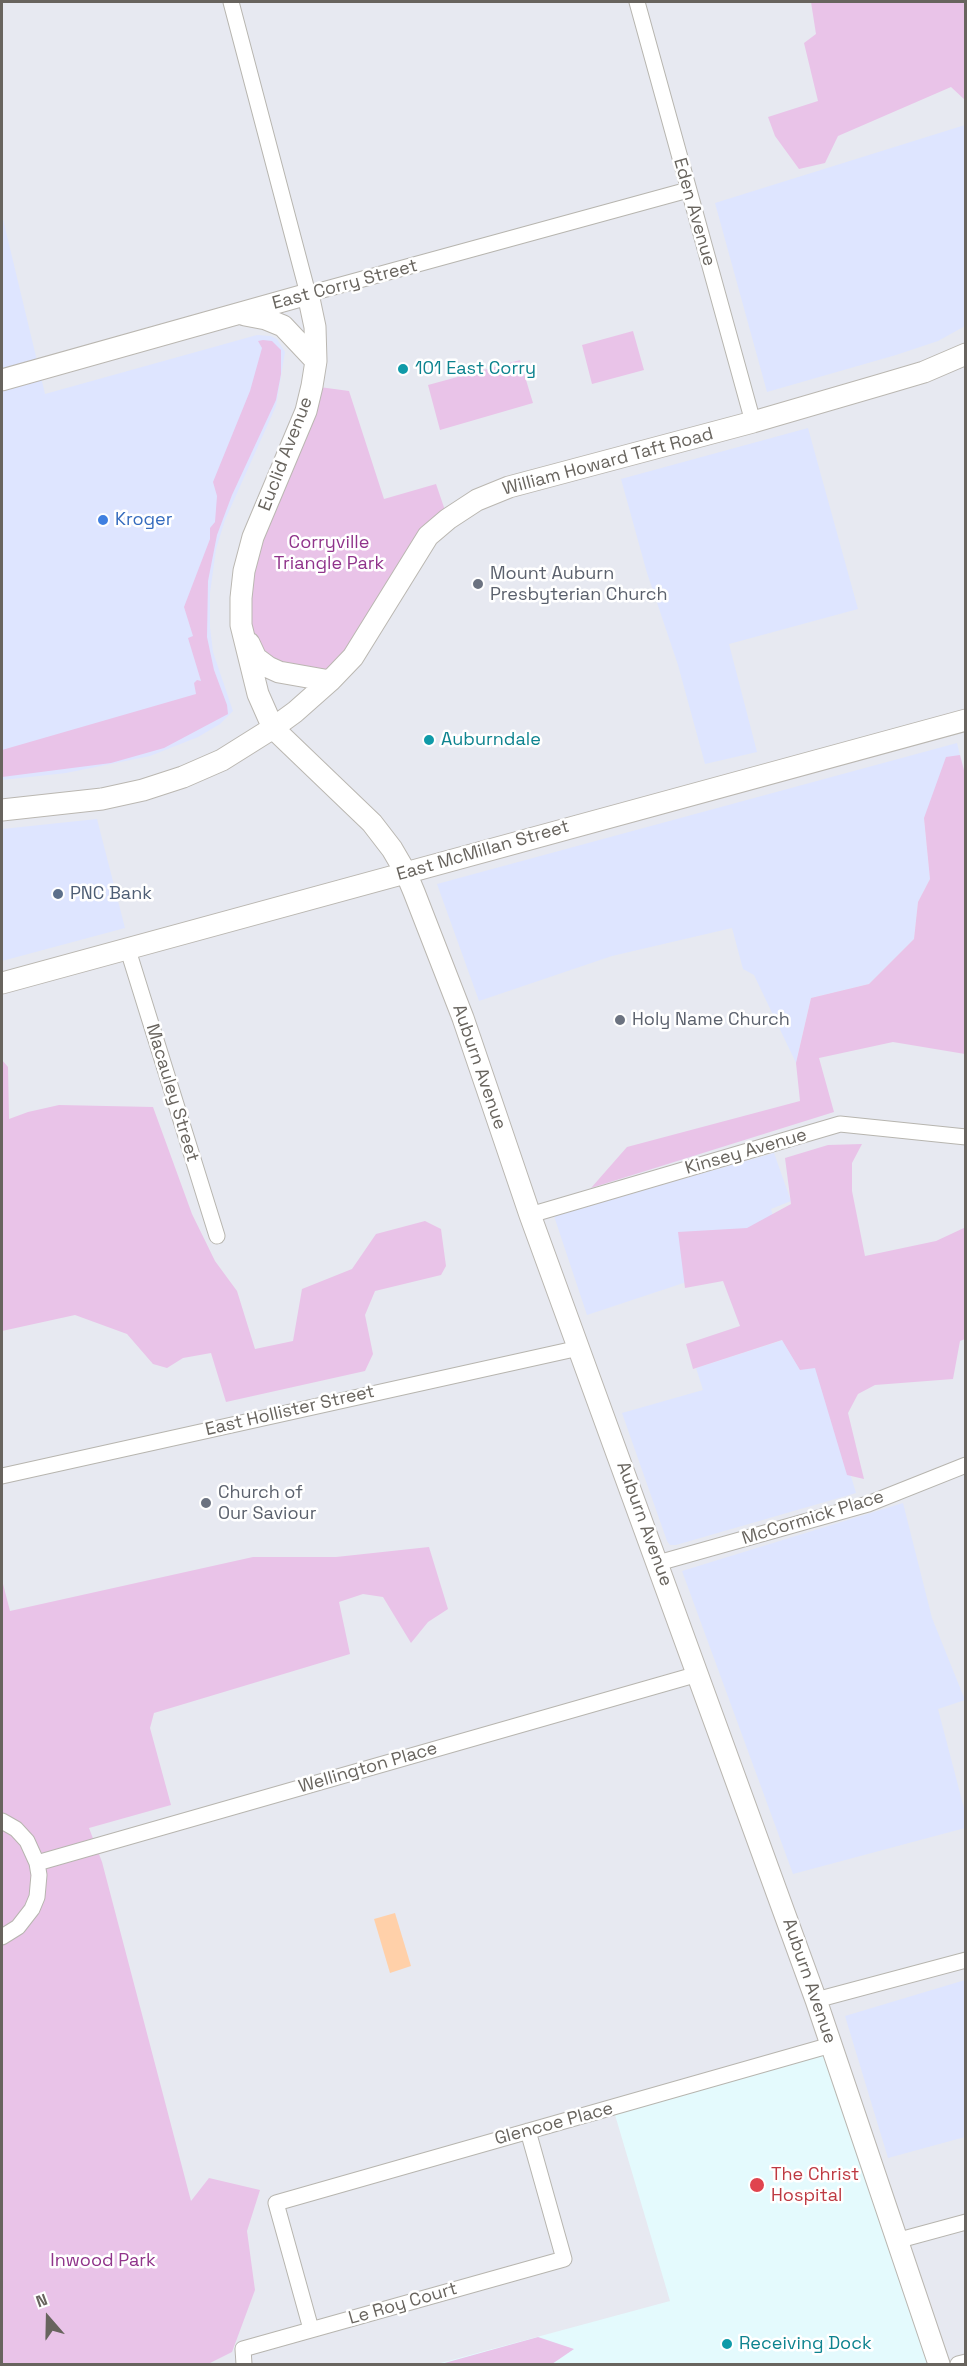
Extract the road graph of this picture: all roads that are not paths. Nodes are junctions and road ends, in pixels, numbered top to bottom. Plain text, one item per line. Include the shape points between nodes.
1 (231, 2) edge
2 (637, 2) edge
3 (688, 190) junction
4 (308, 294) junction
5 (241, 314) junction
6 (966, 354) edge
7 (316, 361) junction
8 (2, 380) edge
9 (753, 422) junction
10 (241, 625) junction
11 (330, 681) junction
12 (966, 720) edge
13 (273, 728) junction
14 (2, 810) edge
15 (406, 873) junction
16 (128, 950) junction
17 (2, 983) edge
18 (966, 1137) edge
19 (530, 1215) junction
20 (217, 1236) dead end
21 (579, 1348) junction
22 (966, 1465) edge
23 (2, 1476) edge
24 (658, 1563) junction
25 (698, 1674) junction
26 (2, 1821) edge
27 (38, 1863) junction
28 (2, 1937) edge
29 (966, 1960) edge
30 (816, 2000) junction
31 (831, 2045) junction
32 (528, 2131) junction
33 (966, 2222) edge
34 (896, 2241) junction
35 (311, 2329) junction
36 (243, 2357) edge
37 (966, 2362) edge
38 (939, 2364) edge
39 (958, 2364) edge

1 - 4 street, Euclid Avenue
2 - 3 street, Eden Avenue
3 - 4 street, East Corry Street
3 - 9 street, Eden Avenue
4 - 5 main road, East Corry Street
4 - 7 main road, Euclid Avenue via 315,327
5 - 7 main road via 283,326
5 - 8 main road, East Corry Street
6 - 9 main road, William Howard Taft Road via 924,372
7 - 10 main road, Euclid Avenue via 306,411 250,549 244,571
9 - 11 main road, William Howard Taft Road via 509,487 477,500 428,536 352,657
10 - 11 main road via 256,658 268,667
10 - 13 main road, Euclid Avenue via 258,694
11 - 13 main road, William Howard Taft Road
12 - 15 main road, East McMillan Street
13 - 14 main road, William Howard Taft Road via 222,760 143,790 102,799
13 - 15 main road, Auburn Avenue via 372,823
15 - 16 main road, East McMillan Street
15 - 19 main road, Auburn Avenue via 463,1018
16 - 17 main road, East McMillan Street
16 - 20 street, Macauley Street
18 - 19 street, Kinsey Avenue via 840,1124
19 - 21 main road, Auburn Avenue
21 - 23 street, East Hollister Street
21 - 24 main road, Auburn Avenue
22 - 24 street, McCormick Place via 868,1504
24 - 25 main road, Auburn Avenue
25 - 27 street, Wellington Place
25 - 30 main road, Auburn Avenue
26 - 27 street via 27,1841
27 - 28 street via 39,1886 32,1909 18,1927
29 - 30 street
30 - 31 main road, Auburn Avenue
31 - 32 street, Glencoe Place
31 - 34 main road, Auburn Avenue
32 - 35 street, Glencoe Place via 276,2203
32 - 35 street, Le Roy Court via 564,2259
33 - 34 street
34 - 38 main road, Auburn Avenue
35 - 36 street, Le Roy Court
37 - 39 street

